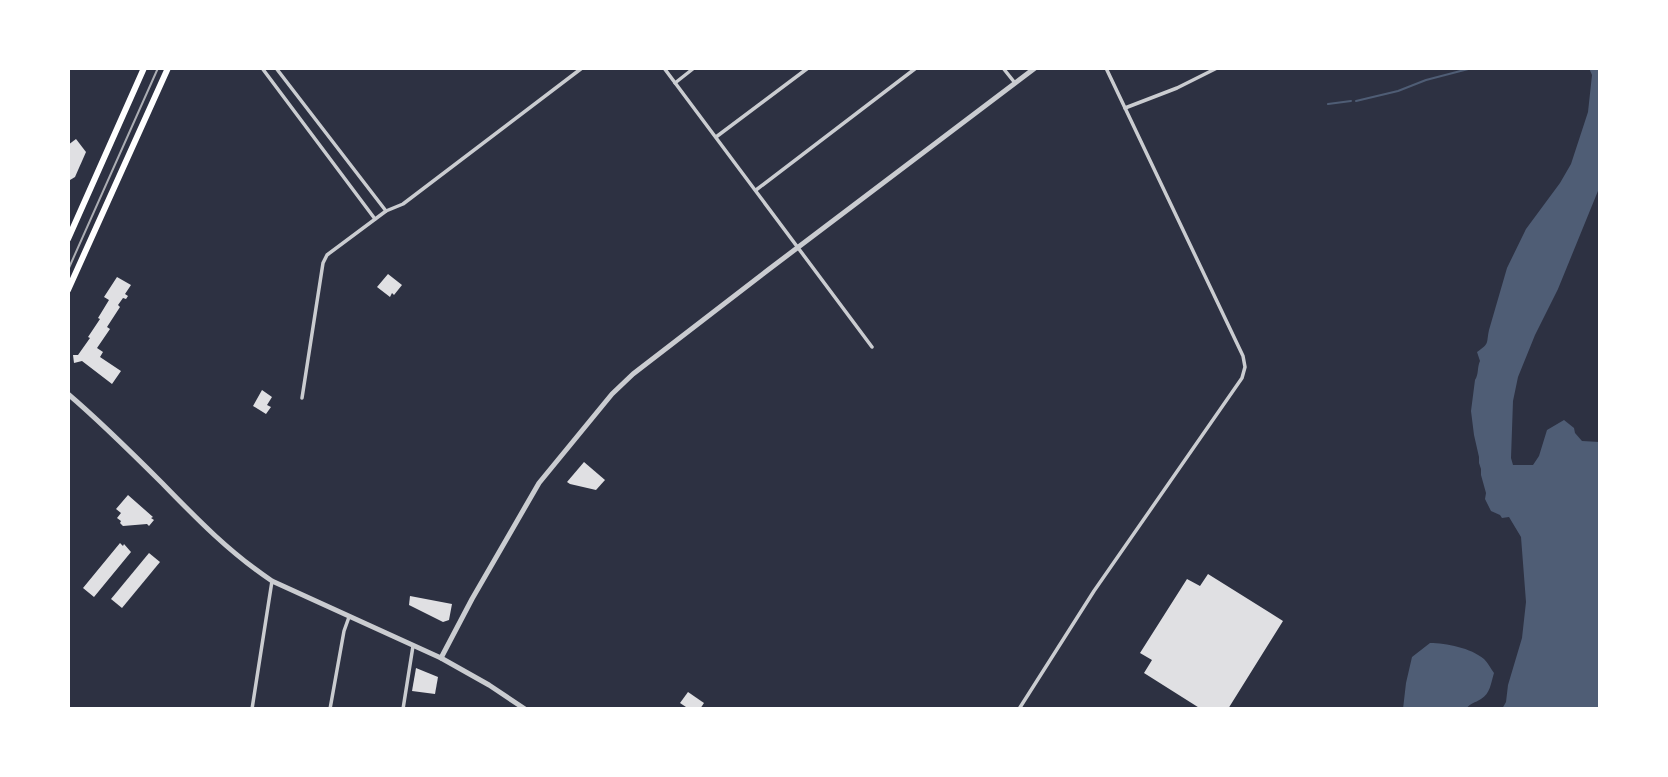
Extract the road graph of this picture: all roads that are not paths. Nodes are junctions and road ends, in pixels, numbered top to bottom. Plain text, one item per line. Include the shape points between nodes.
1 (144, 68) edge
2 (168, 68) edge
3 (262, 68) edge
4 (276, 68) edge
5 (582, 68) edge
6 (664, 68) edge
7 (694, 68) edge
8 (808, 68) edge
9 (916, 68) edge
10 (1003, 68) edge
11 (1035, 68) edge
12 (1106, 68) edge
13 (1217, 68) edge
14 (675, 83) junction
15 (1015, 83) junction
16 (1125, 108) junction
17 (716, 137) junction
18 (756, 190) junction
19 (386, 211) junction
20 (375, 219) junction
21 (71, 228) edge
22 (68, 239) edge
23 (799, 247) junction
24 (68, 290) edge
25 (872, 347) dead end
26 (68, 394) edge
27 (302, 398) dead end
28 (272, 580) junction
29 (349, 617) junction
30 (413, 646) junction
31 (440, 658) junction
32 (252, 709) edge
33 (330, 709) edge
34 (403, 709) edge
35 (525, 709) edge
36 (1019, 709) edge

1 - 21 main road
2 - 24 main road
3 - 20 street
4 - 19 street
5 - 19 street via 402,204
6 - 14 street
7 - 14 street
8 - 17 street
9 - 18 street
10 - 15 street
11 - 15 street
12 - 16 street
13 - 16 street
14 - 17 street
15 - 23 street
16 - 36 street via 1245,367 1242,378 1094,591
17 - 18 street
18 - 23 street
19 - 20 street
20 - 27 street via 324,259
21 - 22 main road
23 - 25 street
23 - 31 street via 612,394 539,483
26 - 28 street via 211,534
28 - 29 street
28 - 32 street
29 - 30 street
29 - 33 street
30 - 31 street
30 - 34 street
31 - 35 street

